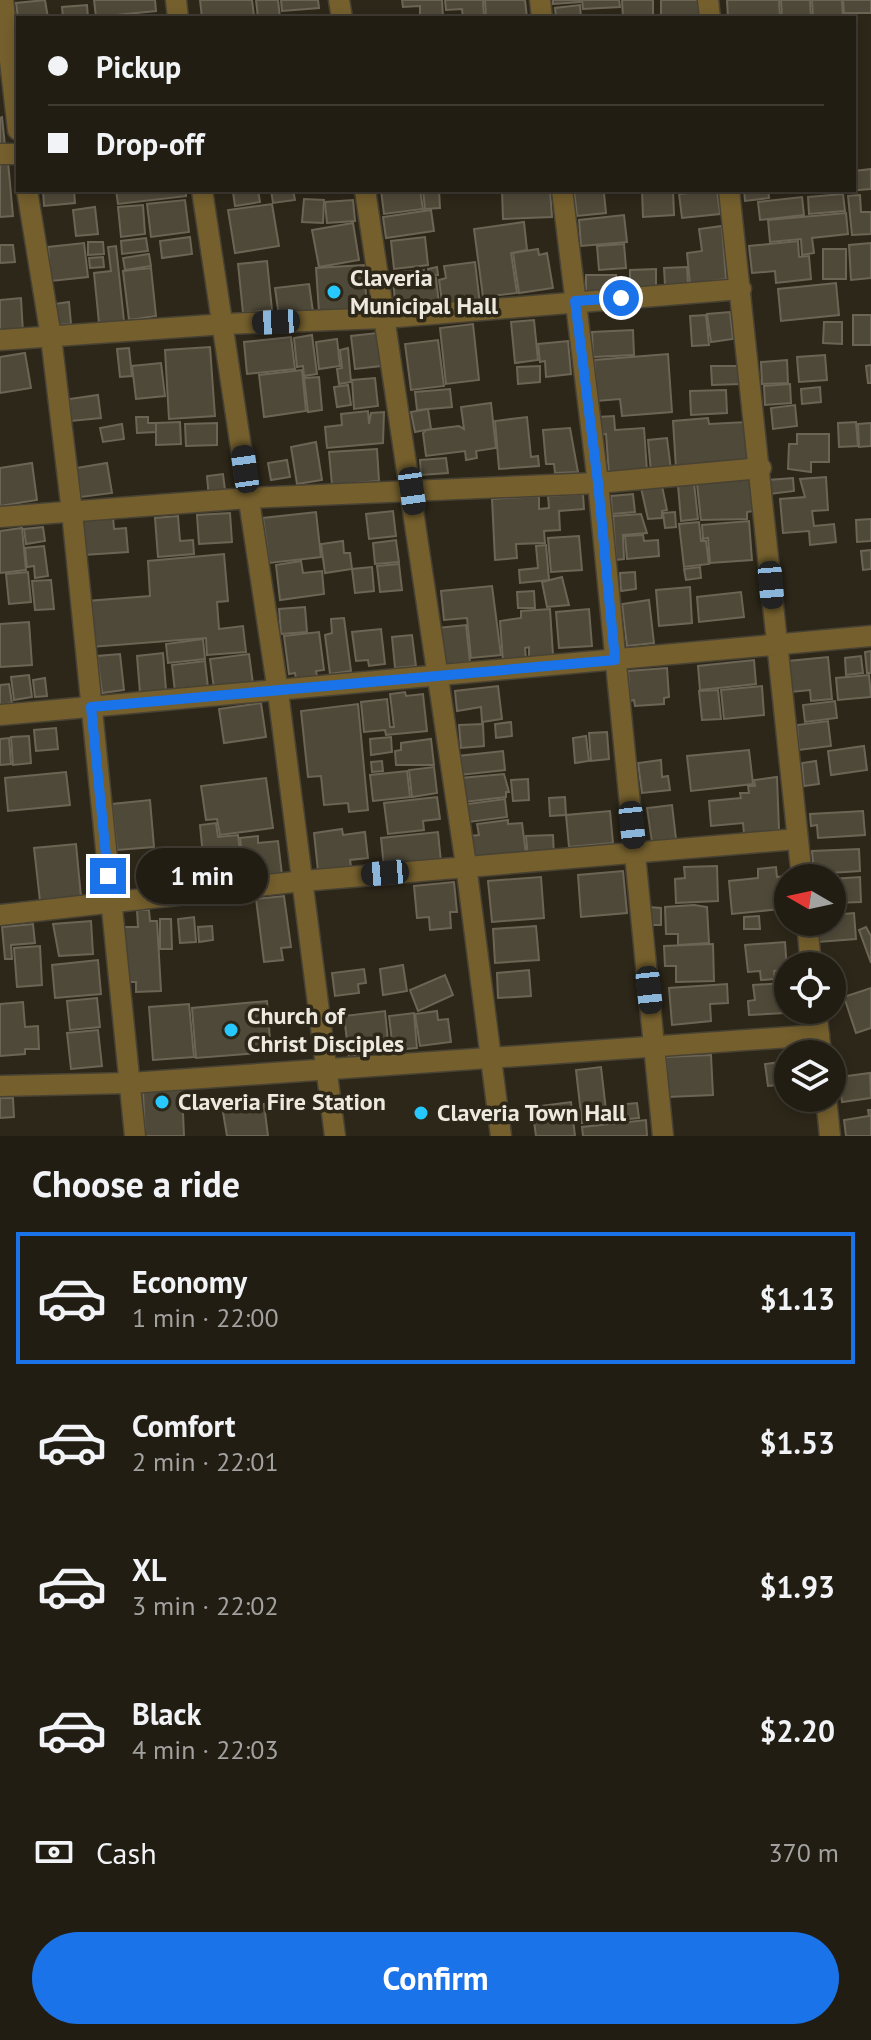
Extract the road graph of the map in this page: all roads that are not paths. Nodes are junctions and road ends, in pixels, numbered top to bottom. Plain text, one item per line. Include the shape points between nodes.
1 (3, 0) edge
2 (16, 113) edge
3 (27, 192) edge
4 (202, 192) edge
5 (365, 192) edge
6 (562, 192) edge
7 (729, 192) edge
8 (741, 289) junction
9 (575, 301) junction
10 (384, 318) junction
11 (225, 324) junction
12 (51, 337) junction
13 (0, 340) edge
14 (761, 468) junction
15 (598, 483) junction
16 (412, 491) junction
17 (249, 498) junction
18 (72, 512) junction
19 (0, 517) edge
20 (871, 636) edge
21 (776, 644) junction
22 (615, 660) junction
23 (439, 676) junction
24 (278, 692) junction
25 (91, 707) junction
26 (0, 715) edge
27 (797, 839) junction
28 (635, 852) junction
29 (800, 864) edge
30 (466, 865) junction
31 (303, 881) junction
32 (111, 904) junction
33 (0, 915) edge
34 (774, 1045) edge
35 (654, 1046) junction
36 (492, 1057) junction
37 (328, 1070) junction
38 (130, 1083) junction
39 (0, 1086) edge
40 (827, 1112) edge
41 (135, 1136) edge
42 (335, 1136) edge
43 (501, 1136) edge
44 (663, 1136) edge
45 (830, 1136) edge

1 - 2 street
3 - 12 street
4 - 11 street
5 - 10 street
6 - 9 street
7 - 8 street
8 - 9 street
8 - 14 street
9 - 10 street
9 - 15 street
10 - 11 street
10 - 16 street
11 - 12 street
11 - 17 street
12 - 13 street
12 - 18 street
14 - 15 street
14 - 21 street
15 - 16 street
15 - 22 street
16 - 17 street
16 - 23 street
17 - 18 street
17 - 24 street
18 - 19 street
18 - 25 street
20 - 21 street
21 - 22 street
21 - 27 street
22 - 23 street
22 - 28 street
23 - 24 street
23 - 30 street
24 - 25 street
24 - 31 street
25 - 26 street
25 - 32 street
27 - 28 street
27 - 29 street
28 - 30 street
28 - 35 street
30 - 31 street
30 - 36 street
31 - 32 street
31 - 37 street
32 - 33 street
32 - 38 street
34 - 35 street
35 - 36 street
35 - 44 street
36 - 37 street
36 - 43 street
37 - 38 street
37 - 42 street
38 - 39 street
38 - 41 street
40 - 45 street

